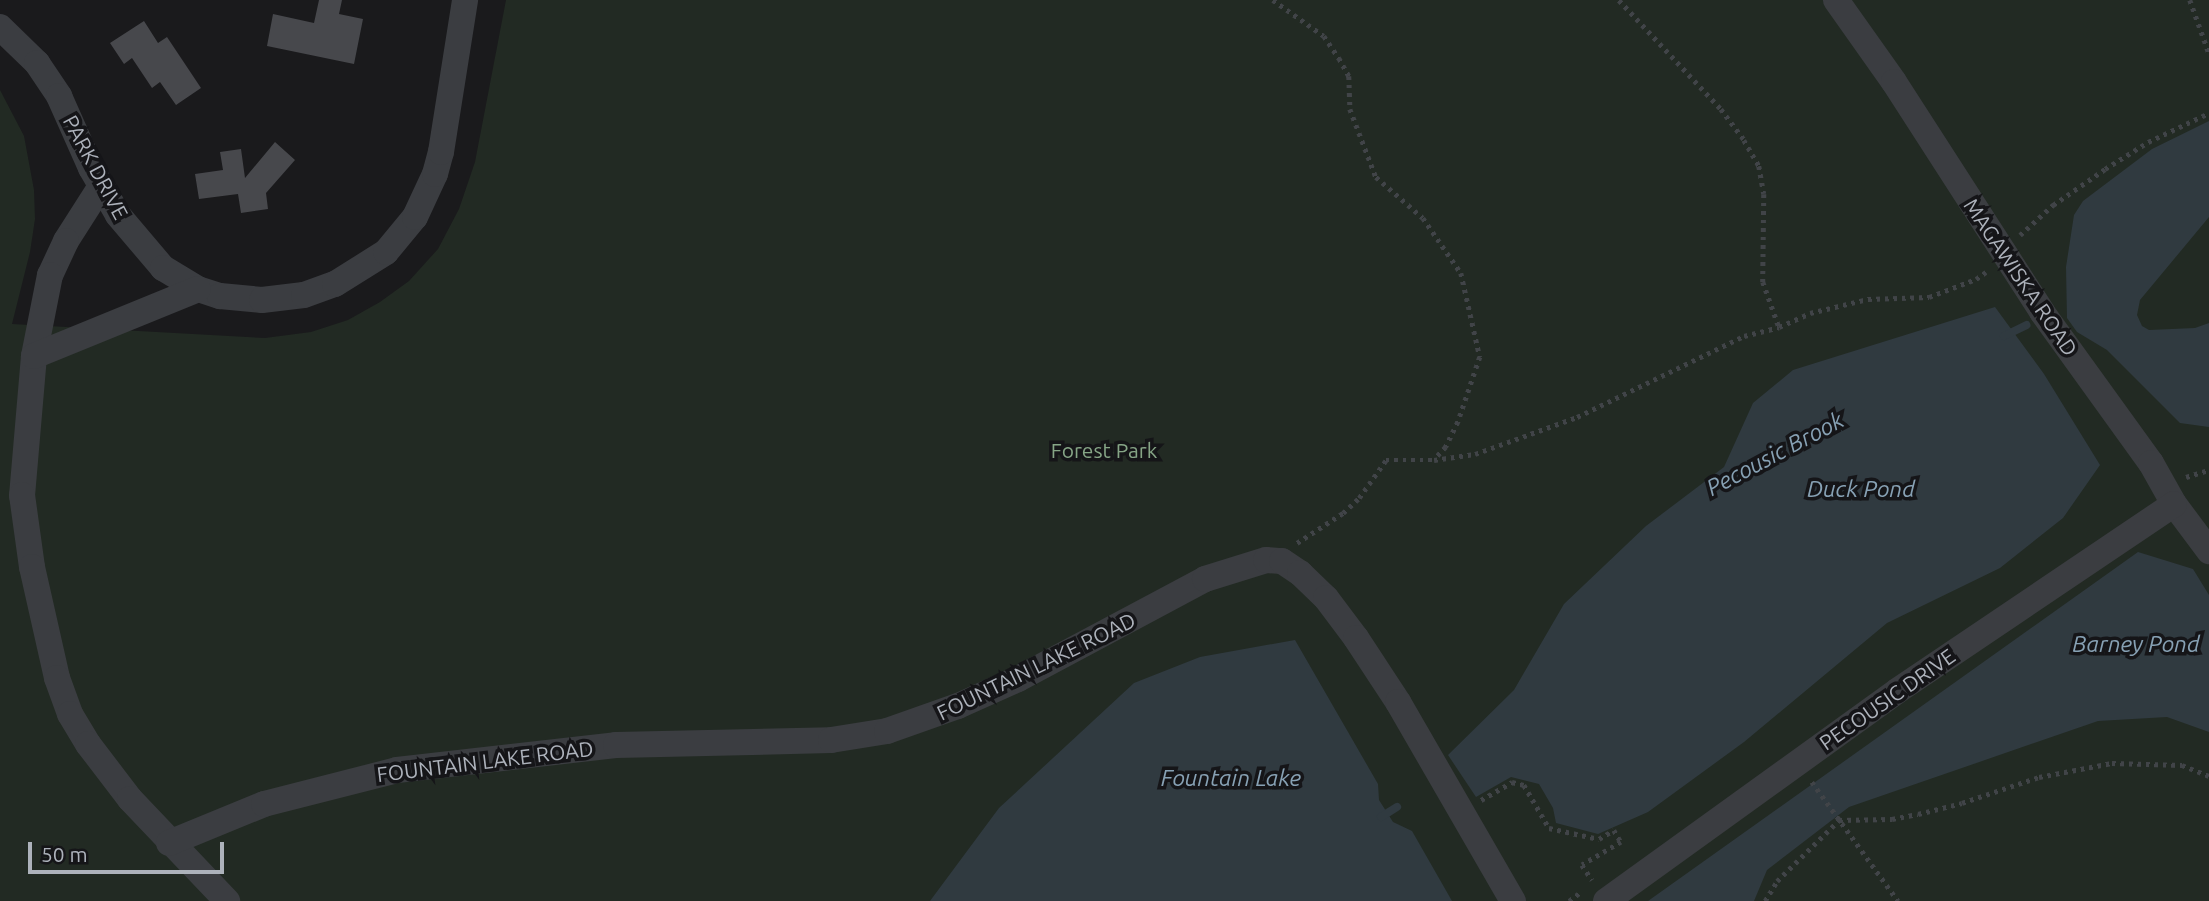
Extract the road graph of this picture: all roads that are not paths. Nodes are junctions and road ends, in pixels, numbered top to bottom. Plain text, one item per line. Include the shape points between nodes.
1 (465, 0) edge
2 (1836, 0) edge
3 (0, 27) edge
4 (101, 186) junction
5 (198, 289) junction
6 (34, 356) junction
7 (2174, 504) junction
8 (2209, 551) edge
9 (169, 843) junction
10 (227, 901) edge
11 (1513, 901) edge
12 (1606, 901) edge

1 - 5 street, PARK DRIVE via 442,152 426,196 401,237 369,265 304,295 241,299
2 - 7 street, MAGAWISKA ROAD via 1895,82 2006,257 2151,463
3 - 4 street, PARK DRIVE via 24,47 59,96
4 - 5 street, PARK DRIVE via 134,236 163,268
4 - 6 street via 50,275
5 - 6 street
6 - 9 street via 22,495 32,567 57,678 70,714 88,744
7 - 8 street, MAGAWISKA ROAD
7 - 12 street, PECOUSIC DRIVE via 1898,691
9 - 10 street
9 - 11 street, FOUNTAIN LAKE ROAD via 264,804 397,770 616,745 831,740 887,731 1018,679 1205,579 1249,563 1282,561 1326,598 1356,638

